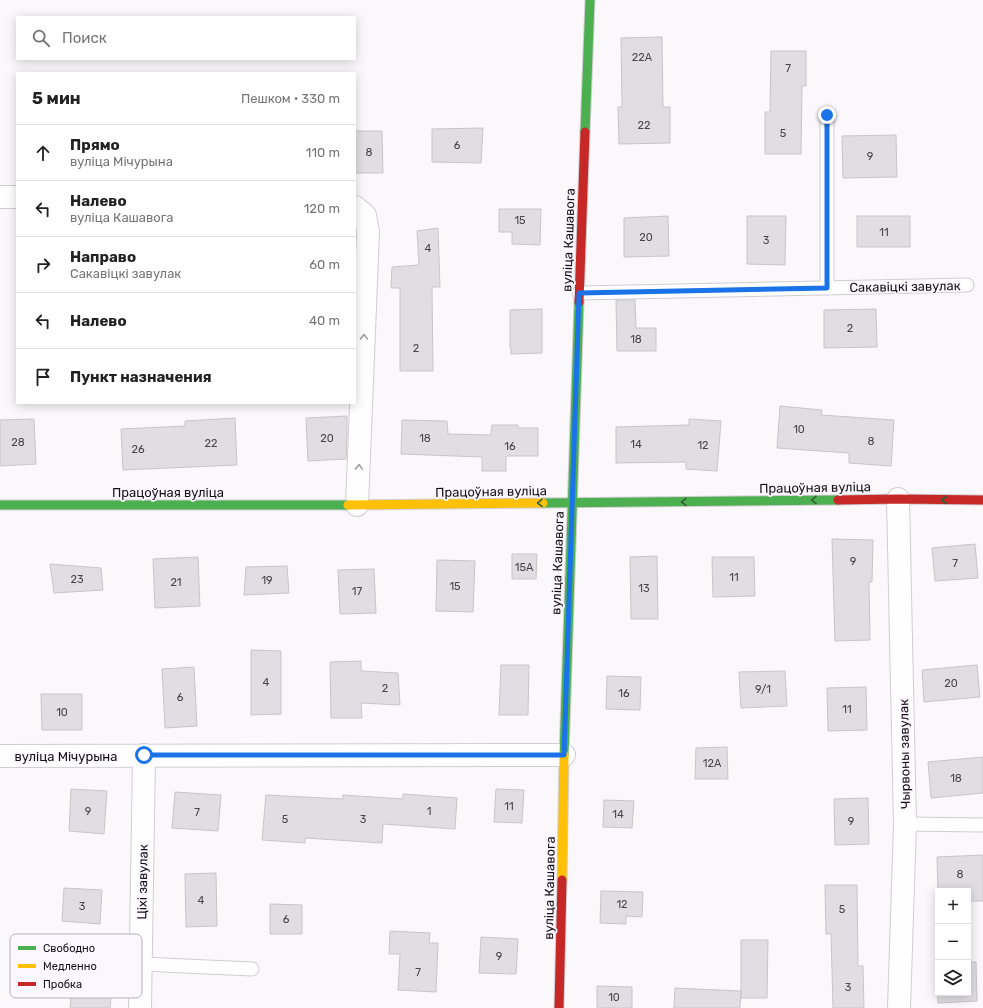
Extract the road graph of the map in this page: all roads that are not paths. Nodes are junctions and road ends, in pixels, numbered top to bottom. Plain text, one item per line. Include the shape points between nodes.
1 (590, 0) edge
2 (827, 115) dead end
3 (0, 197) edge
4 (16, 197) edge
5 (356, 208) edge
6 (967, 285) dead end
7 (827, 288) junction
8 (579, 293) junction
9 (898, 499) junction
10 (983, 500) edge
11 (572, 503) junction
12 (0, 505) edge
13 (358, 506) junction
14 (144, 755) junction
15 (564, 755) junction
16 (0, 756) edge
17 (906, 824) junction
18 (983, 825) edge
19 (141, 934) edge
20 (142, 964) edge
21 (252, 969) dead end
22 (140, 998) edge
23 (140, 1008) edge
24 (559, 1008) edge
25 (899, 1008) edge

1 - 8 street, вуліца Кашавога
2 - 7 lane
3 - 4 street
13 -> 5 street via 368,232 365,215
6 - 7 lane, Сакавіцкі завулак
7 - 8 lane, Сакавіцкі завулак
8 - 11 street, вуліца Кашавога
10 -> 9 street, Працоўная вуліца
9 -> 11 street, Працоўная вуліца
9 - 17 street, Чырвоны завулак
11 -> 13 street, Працоўная вуліца
11 - 15 street, вуліца Кашавога
12 - 13 street, Працоўная вуліца
14 - 15 street, вуліца Мічурына
14 - 16 street, вуліца Мічурына
14 - 19 street, Ціхі завулак
15 - 24 street, вуліца Кашавога
17 - 18 lane
17 - 25 street, Чырвоны завулак
20 - 21 lane
22 - 23 street, Ціхі завулак

